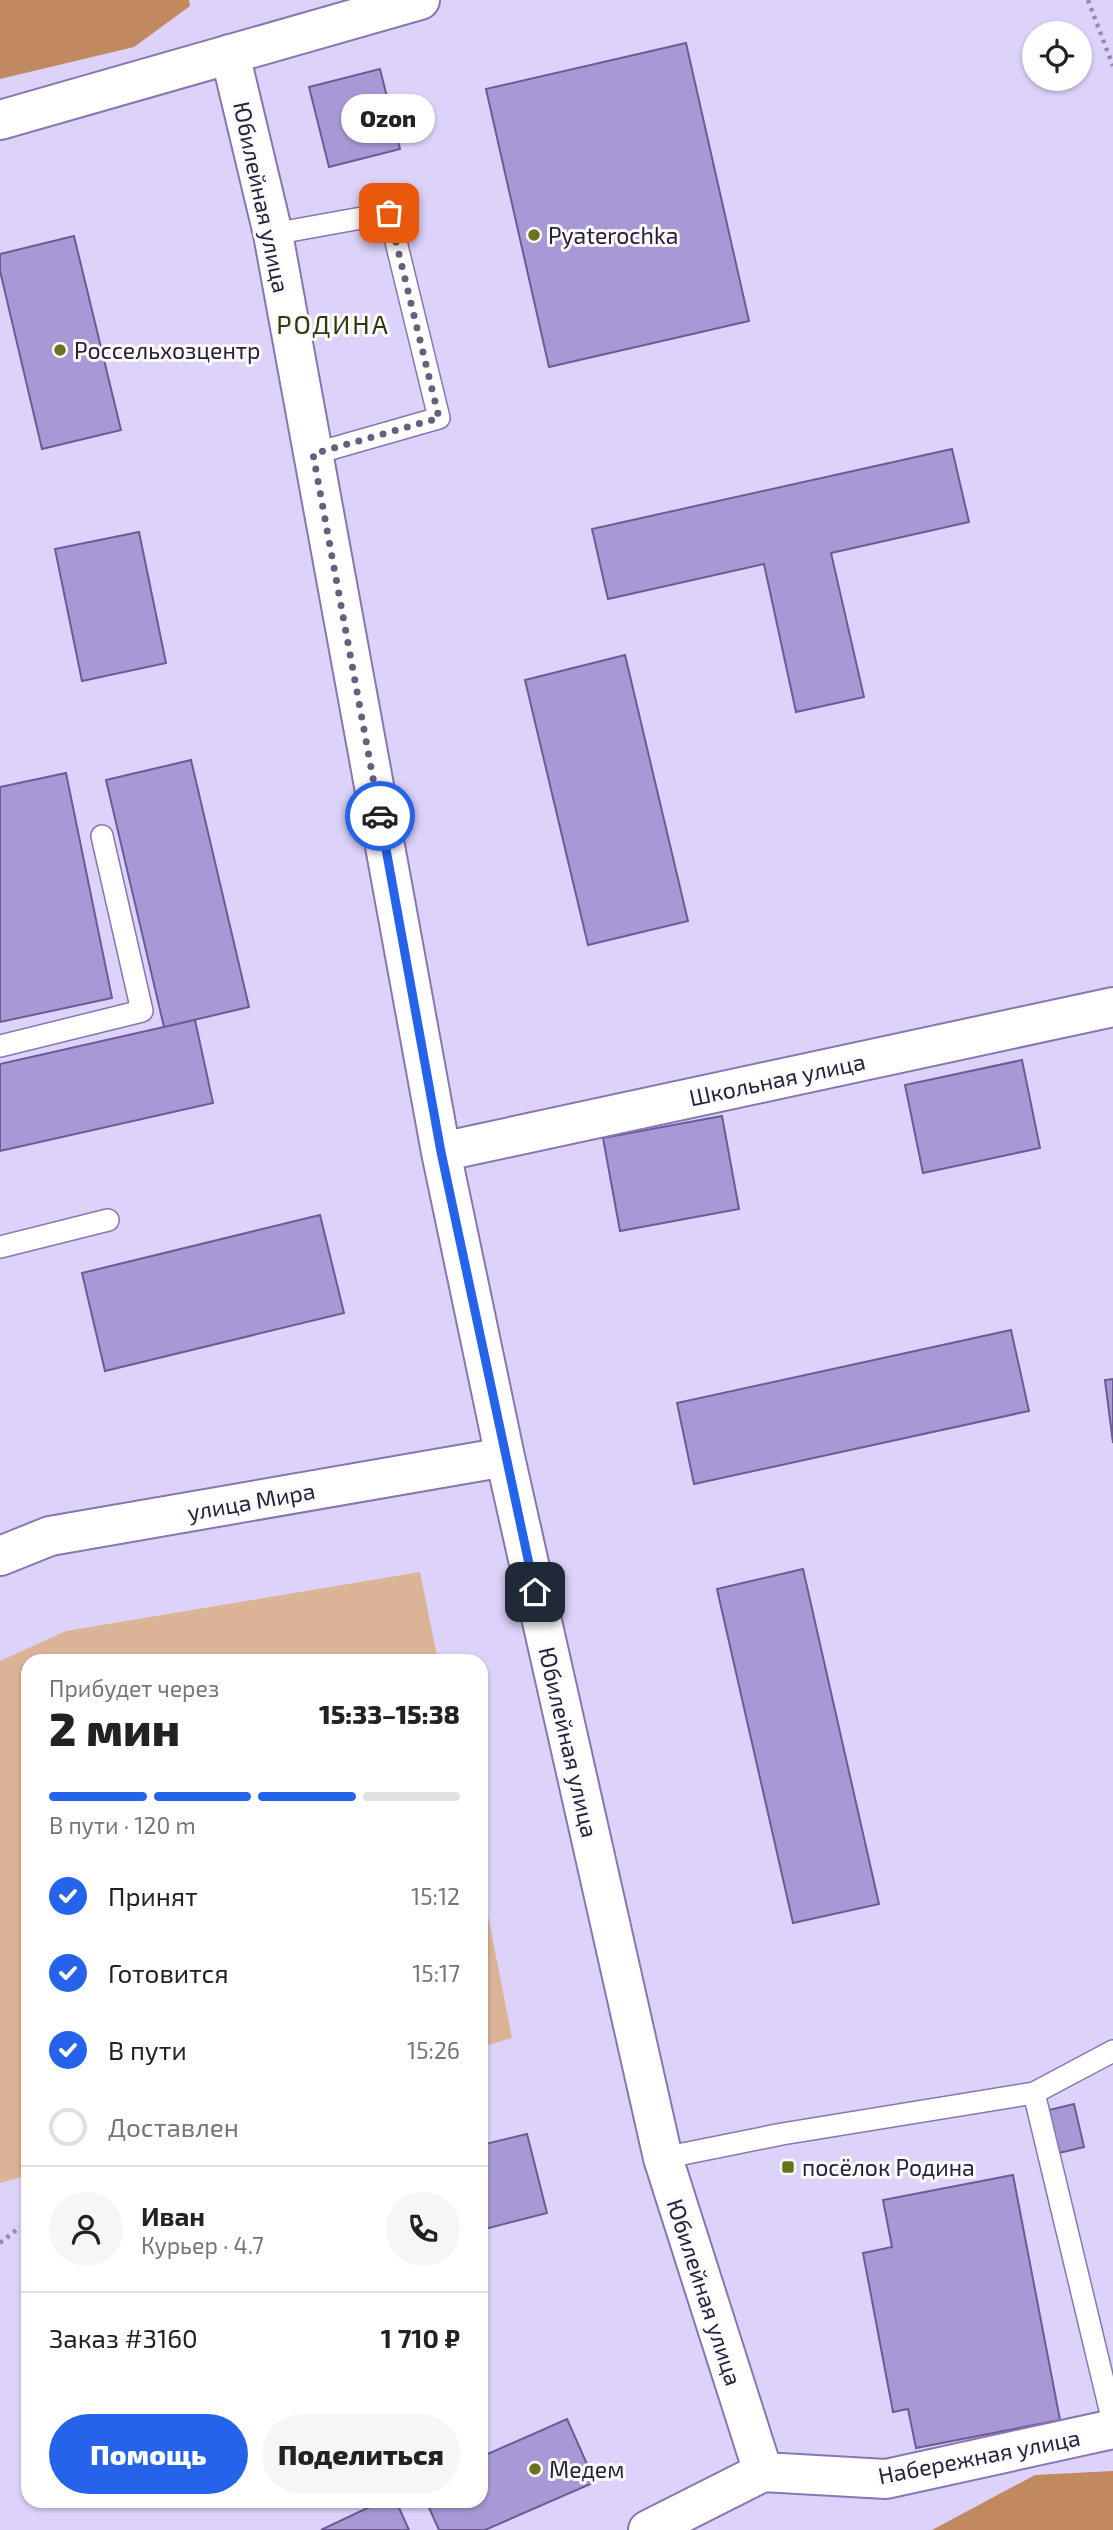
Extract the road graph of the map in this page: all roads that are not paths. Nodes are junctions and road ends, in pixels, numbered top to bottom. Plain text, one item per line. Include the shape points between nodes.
1 (420, 0) edge
2 (230, 54) junction
3 (0, 120) edge
4 (273, 234) junction
5 (313, 454) junction
6 (102, 836) dead end
7 (1113, 1007) edge
8 (0, 1046) edge
9 (441, 1152) junction
10 (108, 1220) dead end
11 (0, 1247) edge
12 (505, 1457) junction
13 (0, 1556) edge
14 (1113, 2051) edge
15 (1034, 2093) junction
16 (663, 2158) junction
17 (1113, 2422) edge
18 (1113, 2429) edge
19 (763, 2472) junction
20 (648, 2530) edge

1 - 2 street
2 - 3 street
2 - 4 street, Юбилейная улица
4 - 5 street, Юбилейная улица
4 - 5 lane via 389,213 439,418
5 - 9 street, Юбилейная улица
6 - 8 lane via 142,1011
7 - 9 street, Школьная улица
9 - 12 street, Юбилейная улица
10 - 11 lane
12 - 13 street, улица Мира via 50,1536
12 - 16 street, Юбилейная улица
14 - 15 lane
15 - 16 lane
15 - 17 lane
16 - 19 street, Юбилейная улица
18 - 19 street, Набережная улица via 886,2479
19 - 20 street

